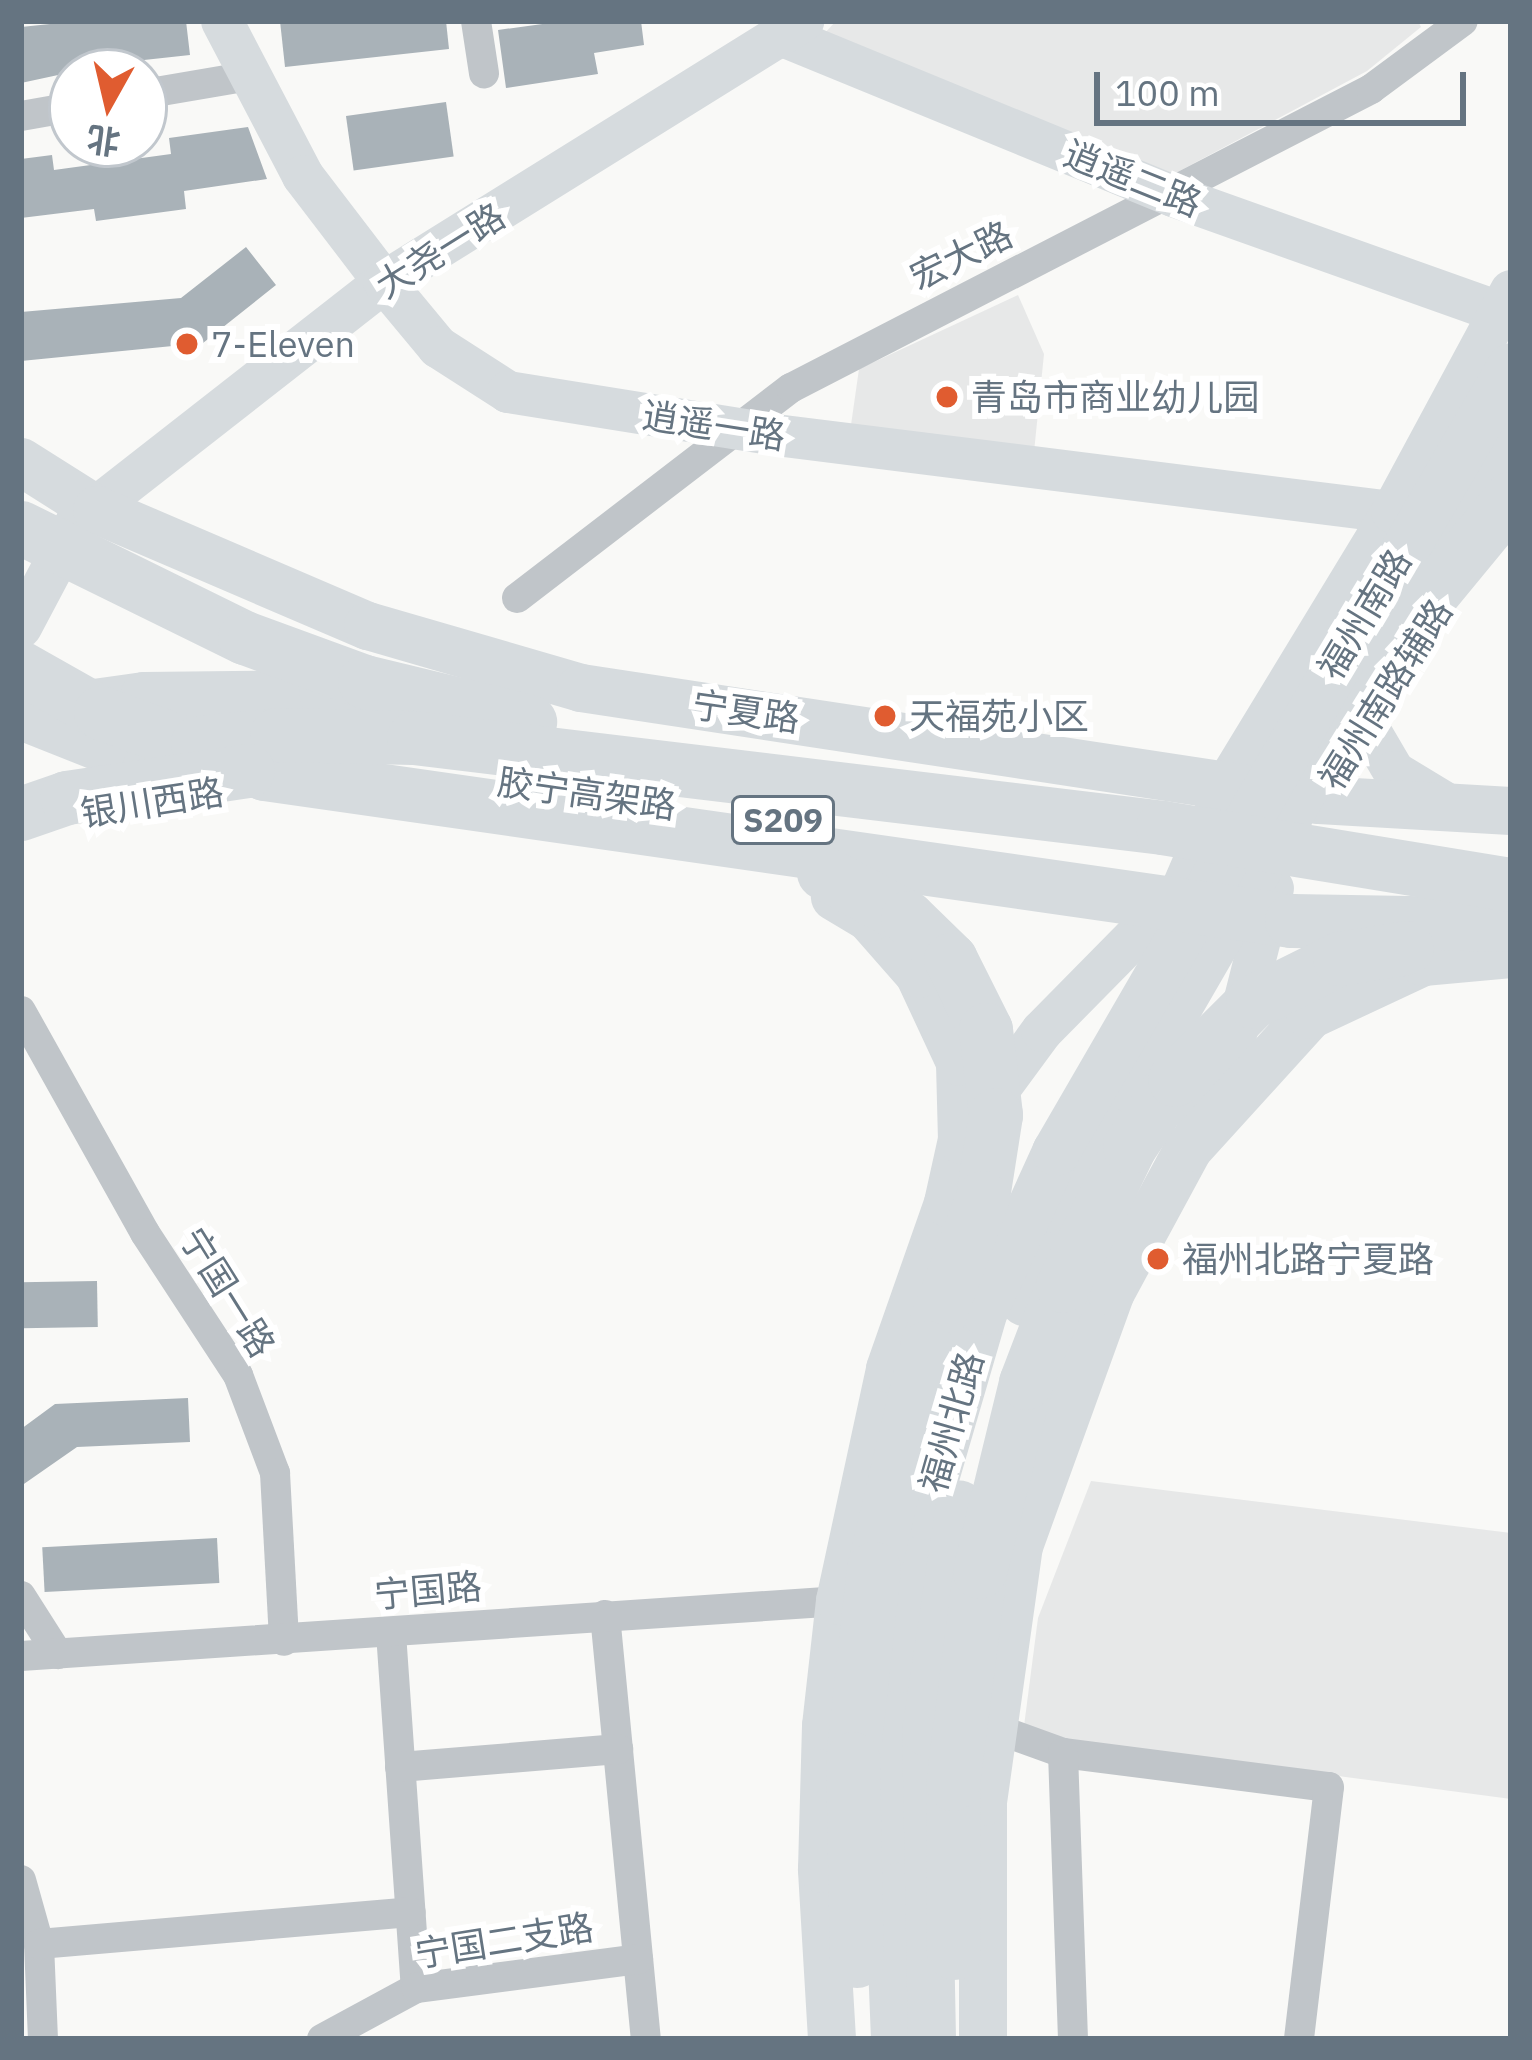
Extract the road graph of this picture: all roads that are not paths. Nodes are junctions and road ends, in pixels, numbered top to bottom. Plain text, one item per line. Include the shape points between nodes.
1 (222, 21) edge
2 (476, 21) edge
3 (1448, 26) edge
4 (792, 27) edge
5 (484, 73) dead end
6 (249, 76) junction
7 (168, 90) edge
8 (1173, 196) junction
9 (384, 282) junction
10 (1505, 302) edge
11 (1511, 367) edge
12 (735, 429) junction
13 (1511, 432) edge
14 (21, 462) edge
15 (1511, 495) edge
16 (97, 510) junction
17 (1393, 512) junction
18 (21, 528) edge
19 (517, 598) dead end
20 (368, 626) junction
21 (21, 627) edge
22 (1384, 653) junction
23 (21, 668) edge
24 (21, 705) edge
25 (21, 715) edge
26 (496, 720) junction
27 (1366, 724) junction
28 (717, 774) junction
29 (21, 779) edge
30 (285, 785) junction
31 (1453, 808) junction
32 (1511, 811) edge
33 (21, 814) edge
34 (1310, 817) junction
35 (21, 828) edge
36 (687, 832) junction
37 (599, 838) junction
38 (1226, 855) junction
39 (746, 858) junction
40 (1511, 865) edge
41 (1455, 878) junction
42 (1511, 885) edge
43 (1511, 924) edge
44 (1511, 936) edge
45 (1511, 954) edge
46 (21, 1011) edge
47 (962, 1140) junction
48 (1190, 1148) junction
49 (1046, 1206) junction
50 (1124, 1267) junction
51 (21, 1596) edge
52 (840, 1601) junction
53 (605, 1616) junction
54 (391, 1633) junction
55 (284, 1641) junction
56 (58, 1654) junction
57 (21, 1656) edge
58 (991, 1727) junction
59 (618, 1749) junction
60 (1063, 1753) junction
61 (400, 1767) junction
62 (21, 1880) edge
63 (411, 1912) junction
64 (39, 1944) junction
65 (954, 1953) joint
66 (638, 1958) junction
67 (857, 1961) joint
68 (416, 1988) junction
69 (43, 2039) edge
70 (322, 2039) edge
71 (646, 2039) edge
72 (832, 2039) edge
73 (863, 2039) edge
74 (895, 2039) edge
75 (932, 2039) edge
76 (958, 2039) edge
77 (982, 2039) edge
78 (1073, 2039) edge
79 (1300, 2039) edge

1 - 6 street, 逍遥一路
2 - 5 street
3 - 8 street, 宏大路 via 1371,88
4 - 8 street, 逍遥二路
4 - 9 street, 大尧一路
6 - 7 street
6 - 9 street, 逍遥一路 via 303,176
8 - 10 street, 逍遥二路
8 - 12 street, 宏大路 via 918,319
9 - 12 street, 逍遥一路 via 438,347 508,392
9 - 16 street, 大尧一路
10 - 17 street
11 - 38 main road, 福州南路
12 - 17 street, 逍遥一路
12 - 19 street, 宏大路
13 - 22 main road, 福州南路
14 - 16 main road, 宁夏路
15 - 22 highway
15 - 27 street, 福州南路辅路
16 - 20 main road, 宁夏路
16 - 21 street, 大尧一路 via 76,523
16 - 24 street via 95,543
17 - 38 street
18 - 28 highway via 245,638 365,682 641,746
20 - 26 main road
20 - 38 main road, 宁夏路
22 - 38 main road, 福州南路
23 - 36 highway via 101,713 265,773
25 - 26 main road, 宁夏路 via 145,696 323,694
25 - 30 main road, 宁夏路 via 147,766
26 - 38 main road, 宁夏路
27 - 31 street via 1394,772
27 - 34 street, 福州南路辅路
28 - 29 highway, 胶宁高架路 / S209 via 414,738 277,735 129,749
28 - 41 highway, 胶宁高架路 / S209 via 1163,828
30 - 35 main road, 银川西路 via 174,790
30 - 36 main road, 宁夏路 via 394,786
30 - 37 street, 宁夏路
31 - 32 main road, 宁夏路
31 - 34 main road, 宁夏路
33 - 43 highway, 胶宁高架路 / S209 via 67,798 293,764 428,771
34 - 38 main road, 宁夏路
34 - 38 street, 福州南路辅路
34 - 40 main road, 宁夏路
36 - 37 main road
36 - 38 main road, 宁夏路
36 - 39 main road
36 - 43 highway, 胶宁高架路 via 1292,921
36 - 67 highway via 844,879 908,918 951,960 986,1030 996,1115 983,1198 895,1467 853,1759
37 - 39 street, 宁夏路
38 - 44 main road
38 - 47 street via 1042,1031
38 - 48 street via 1231,1054
38 - 49 main road, 福州北路
39 - 47 main road via 815,884 870,919 919,974 960,1062
40 - 41 highway
41 - 42 highway, 胶宁高架路 / S209
45 - 48 main road via 1423,962 1310,1015
45 - 65 highway via 1410,948 1340,959 1253,1002 1175,1080 1130,1147 1063,1286 997,1488 953,1784
46 - 55 street, 宁国一路 via 145,1233 238,1375 275,1473
47 - 50 main road via 972,1134 1003,1142 1128,1200 1137,1228
47 - 52 main road via 890,1369
48 - 50 main road
49 - 74 main road, 福州北路 via 961,1379 912,1573 889,1752
49 - 75 main road, 福州北路 via 946,1575 925,1775
50 - 58 main road via 1019,1546
51 - 56 street
52 - 53 street, 宁国路
52 - 72 main road via 822,1869
53 - 54 street, 宁国路
53 - 59 street
54 - 55 street, 宁国路
54 - 61 street
55 - 56 street, 宁国路
56 - 57 street, 宁国路
58 - 60 street
58 - 77 main road via 979,1901
59 - 61 street
59 - 66 street
60 - 78 street
60 - 79 street via 1329,1787
61 - 63 street
62 - 64 street
63 - 64 street
63 - 68 street
64 - 69 street
65 - 76 main road
66 - 68 street, 宁国二支路
66 - 71 street
67 - 73 main road
68 - 70 street, 宁国二支路

